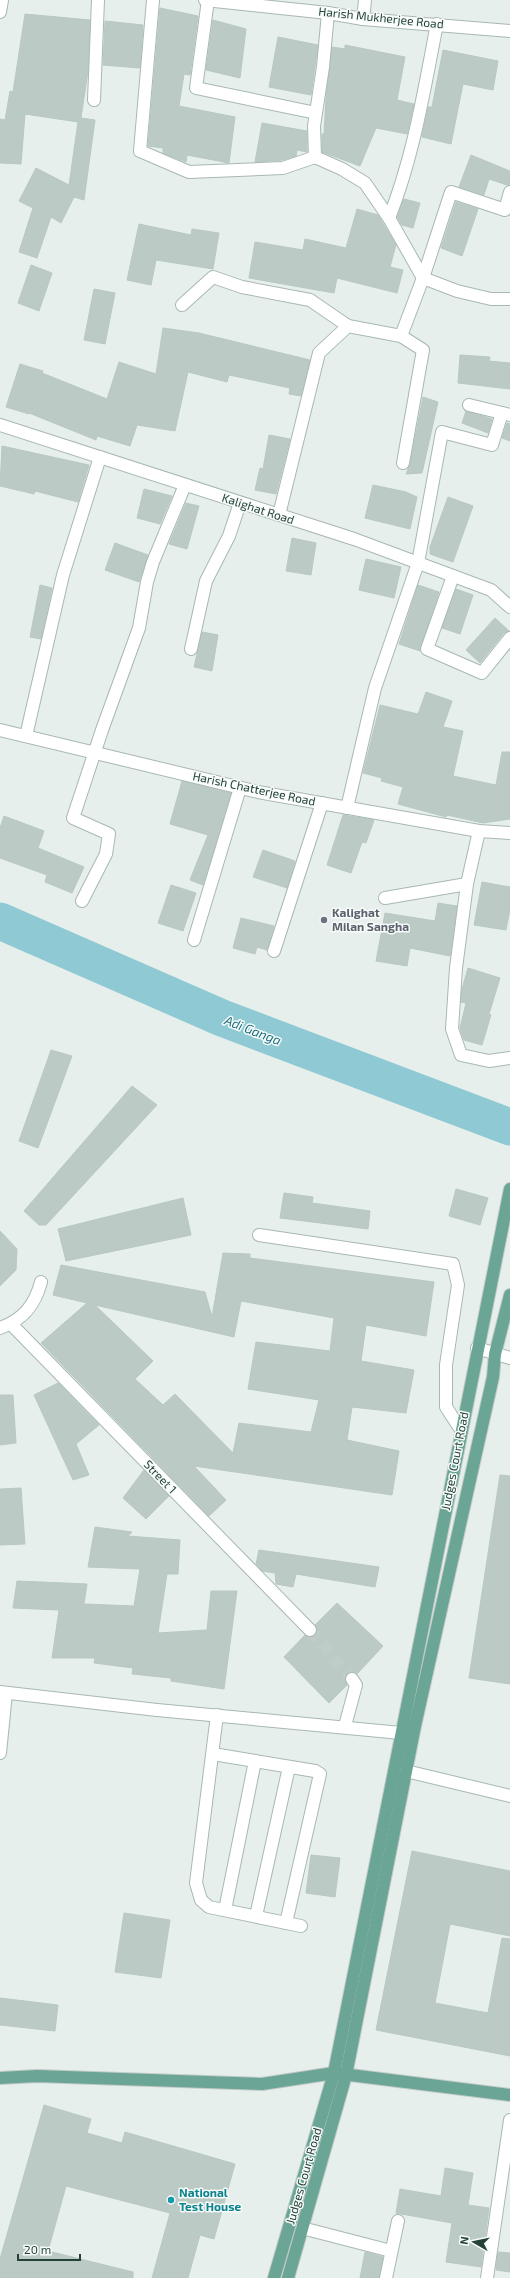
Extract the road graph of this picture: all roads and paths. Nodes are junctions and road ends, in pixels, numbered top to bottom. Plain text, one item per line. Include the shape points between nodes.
1 (2, 0) edge
2 (98, 0) edge
3 (153, 0) edge
4 (205, 0) edge
5 (208, 0) edge
6 (365, 0) edge
7 (0, 12) edge
8 (328, 13) junction
9 (363, 19) junction
10 (437, 24) junction
11 (510, 31) edge
12 (94, 100) dead end
13 (316, 113) junction
14 (315, 157) junction
15 (510, 192) edge
16 (389, 218) junction
17 (423, 278) junction
18 (510, 299) edge
19 (182, 305) dead end
20 (348, 326) junction
21 (401, 336) junction
22 (469, 405) dead end
23 (506, 414) edge
24 (0, 424) edge
25 (100, 457) junction
26 (404, 463) dead end
27 (185, 485) junction
28 (240, 503) junction
29 (279, 515) junction
30 (418, 563) junction
31 (453, 576) junction
32 (510, 607) edge
33 (510, 638) edge
34 (192, 649) dead end
35 (0, 730) edge
36 (26, 736) junction
37 (94, 754) junction
38 (240, 788) junction
39 (322, 803) junction
40 (347, 808) junction
41 (479, 831) junction
42 (510, 833) edge
43 (467, 884) junction
44 (385, 898) dead end
45 (82, 901) dead end
46 (194, 940) dead end
47 (274, 951) dead end
48 (510, 1058) edge
49 (510, 1189) edge
50 (259, 1235) dead end
51 (41, 1282) dead end
52 (510, 1294) edge
53 (5, 1326) edge
54 (477, 1348) junction
55 (495, 1354) junction
56 (510, 1358) edge
57 (461, 1430) junction
58 (310, 1630) tunnel mouth
59 (352, 1679) tunnel mouth
60 (3, 1692) edge
61 (217, 1715) junction
62 (345, 1726) junction
63 (401, 1734) junction
64 (0, 1753) edge
65 (212, 1754) junction
66 (255, 1761) junction
67 (289, 1767) junction
68 (406, 1771) junction
69 (510, 1796) edge
70 (225, 1910) junction
71 (256, 1916) junction
72 (286, 1923) junction
73 (301, 1926) dead end
74 (340, 2074) junction
75 (0, 2078) edge
76 (510, 2095) edge
77 (510, 2120) edge
78 (398, 2221) dead end
79 (302, 2228) junction
80 (391, 2251) junction
81 (274, 2278) edge
82 (288, 2278) edge
83 (386, 2278) edge
84 (487, 2278) edge

1 - 7 street
2 - 12 street
3 - 14 street via 140,151 189,172 283,168
4 - 5 street, Harish Mukherjee Road
5 - 8 street, Harish Mukherjee Road
5 - 13 street via 196,88
6 - 9 street
8 - 9 street, Harish Mukherjee Road
8 - 13 street
9 - 10 street, Harish Mukherjee Road
10 - 11 street, Harish Mukherjee Road
10 - 16 street via 416,134 403,184
13 - 14 street
14 - 16 street via 365,183
15 - 17 street via 505,210 451,192
16 - 17 street
17 - 18 street via 457,291 491,299
17 - 21 street
19 - 20 street via 213,277 242,287 310,300
20 - 21 street
20 - 29 street via 318,353
21 - 26 street via 423,350
22 - 23 street
23 - 30 street via 492,445 442,432
24 - 25 street, Kalighat Road
25 - 27 street, Kalighat Road
25 - 36 street via 63,575
27 - 28 street, Kalighat Road
27 - 37 street via 153,562 139,628
28 - 29 street, Kalighat Road
28 - 34 street via 229,536 206,581
29 - 30 street, Kalighat Road
30 - 31 street, Kalighat Road
30 - 40 street via 375,688
31 - 32 street, Kalighat Road via 491,590
31 - 33 street via 427,649 482,673
35 - 36 street, Harish Chatterjee Road
36 - 37 street, Harish Chatterjee Road
37 - 38 street, Harish Chatterjee Road
37 - 45 street via 73,818 108,834 106,854
38 - 39 street, Harish Chatterjee Road
38 - 46 street
39 - 40 street, Harish Chatterjee Road
39 - 47 street
40 - 41 street, Harish Chatterjee Road
41 - 42 street, Harish Chatterjee Road
41 - 43 street
43 - 44 street
43 - 48 street via 456,968 452,1029 461,1054 489,1061
49 - 54 main road, Judges Court Road
50 - 57 street via 453,1264 458,1285 446,1366 446,1407
51 - 53 street via 38,1295 31,1307 22,1317
52 - 55 main road
53 - 58 street, Street 1
54 - 55 street
54 - 57 main road, Judges Court Road
55 - 56 street
55 - 68 main road via 493,1377
57 - 63 main road, Judges Court Road
59 - 62 street via 356,1685
60 - 61 street
60 - 64 street
61 - 62 street
61 - 65 street
62 - 63 street
63 - 74 main road, Judges Court Road
65 - 66 street
65 - 70 street via 196,1883 200,1900 208,1906
66 - 67 street
66 - 70 street
67 - 71 street
67 - 72 street via 320,1774
68 - 69 street
68 - 74 main road
70 - 71 street
71 - 72 street
72 - 73 street
74 - 75 main road via 262,2084 37,2076
74 - 76 main road
74 - 79 main road
74 - 81 main road, Judges Court Road
77 - 84 street
78 - 80 street
79 - 80 street
79 - 82 main road
80 - 83 street

